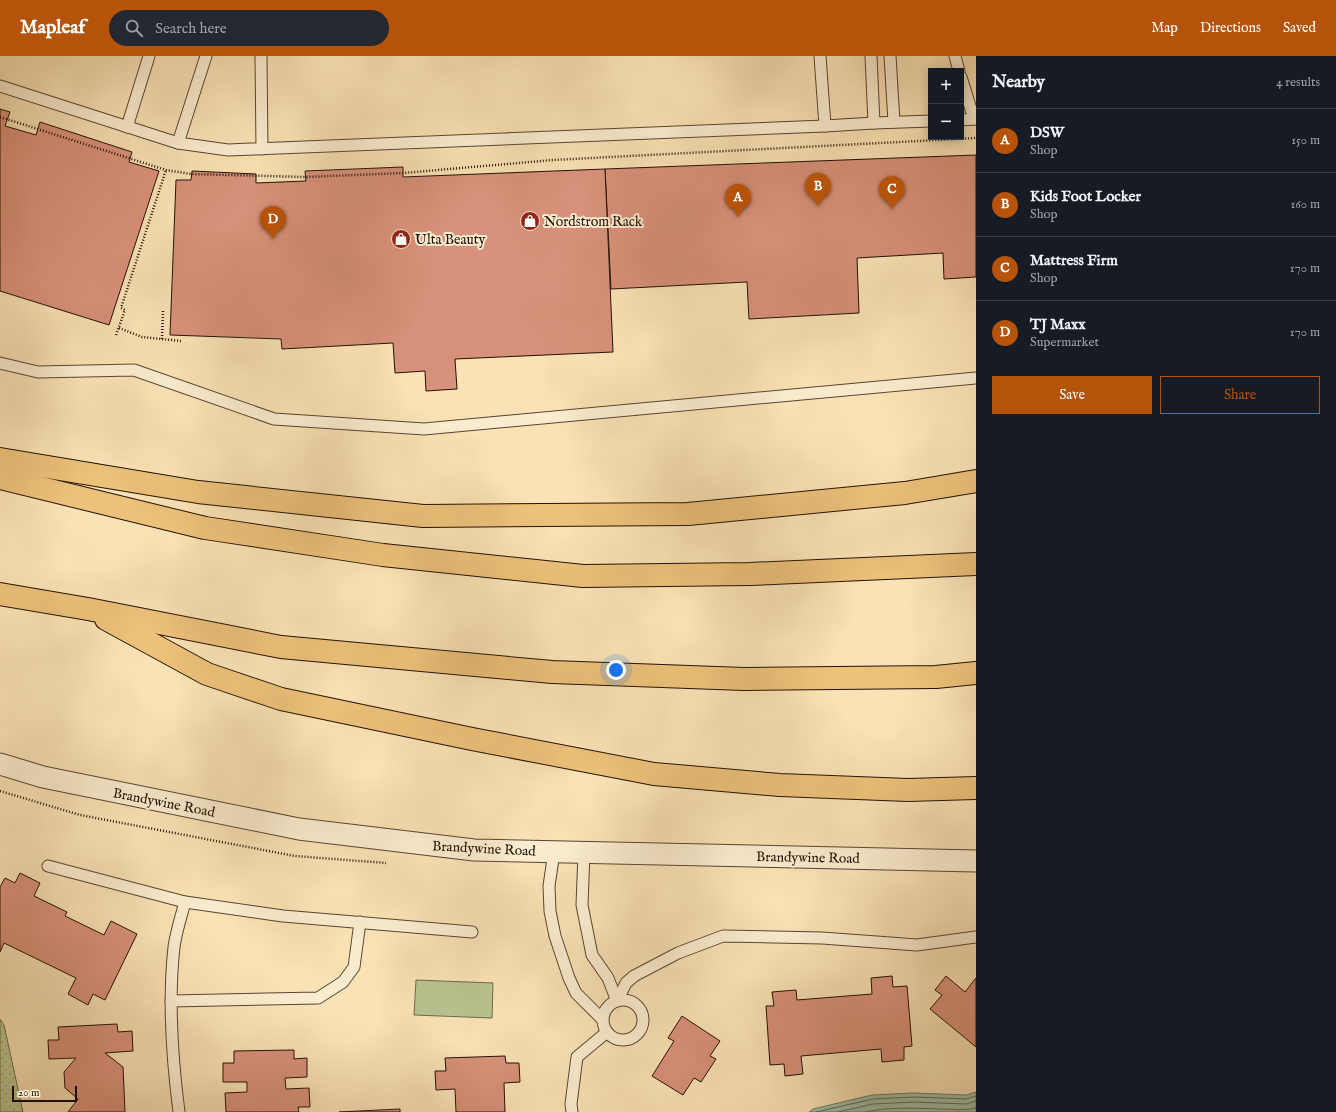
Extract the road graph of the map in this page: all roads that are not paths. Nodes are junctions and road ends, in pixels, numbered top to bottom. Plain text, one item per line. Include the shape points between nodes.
1 (149, 56) edge
2 (206, 56) edge
3 (261, 56) edge
4 (820, 56) edge
5 (871, 56) edge
6 (890, 56) edge
7 (955, 56) edge
8 (958, 68) edge
9 (0, 86) edge
10 (964, 86) edge
11 (975, 119) edge
12 (964, 120) edge
13 (928, 121) edge
14 (894, 122) junction
15 (874, 123) junction
16 (127, 126) junction
17 (825, 126) junction
18 (178, 143) junction
19 (262, 149) junction
20 (0, 363) edge
21 (976, 378) edge
22 (0, 459) edge
23 (0, 478) edge
24 (976, 481) edge
25 (976, 564) edge
26 (0, 594) edge
27 (88, 609) junction
28 (976, 673) edge
29 (0, 764) edge
30 (976, 788) edge
31 (554, 852) junction
32 (584, 852) junction
33 (976, 861) edge
34 (48, 866) dead end
35 (185, 902) junction
36 (360, 922) junction
37 (472, 932) dead end
38 (976, 937) edge
39 (171, 1001) junction
40 (617, 1001) junction
41 (603, 1020) junction
42 (607, 1032) junction
43 (179, 1112) edge
44 (572, 1112) edge

1 - 16 lane
2 - 18 lane
3 - 19 lane
4 - 17 lane
5 - 15 lane
6 - 14 lane
7 - 8 lane
9 - 16 lane
10 - 11 lane
11 - 12 lane
13 - 14 lane
14 - 15 lane
15 - 17 lane
16 - 18 lane
17 - 19 lane
18 - 19 lane via 228,150
20 - 21 lane via 38,372 134,370 274,419 424,429
22 - 24 highway via 198,492 423,516 688,514 905,493
23 - 25 highway via 204,528 384,555 583,576 750,574
26 - 27 highway
27 - 28 highway via 281,647 552,672 744,679 936,677
27 - 30 highway via 207,674 281,699 472,739 654,774 780,785 908,790
29 - 31 street, Brandywine Road via 43,778 299,829 474,850
31 - 32 street, Brandywine Road
31 - 41 lane via 549,886 555,936 576,993
32 - 33 street, Brandywine Road
32 - 40 lane via 582,905 592,955 608,978
34 - 35 lane
35 - 36 lane via 283,916
35 - 39 lane via 175,945
36 - 37 lane
36 - 39 lane via 354,966 343,982 318,998
38 - 40 lane via 917,945 822,938 723,936 678,953 634,976 626,983
39 - 43 lane
40 - 41 lane via 607,1008
40 - 42 lane via 630,1001 635,1004 642,1015 642,1022 637,1033 631,1038 618,1039
41 - 42 lane
42 - 44 lane via 577,1056

